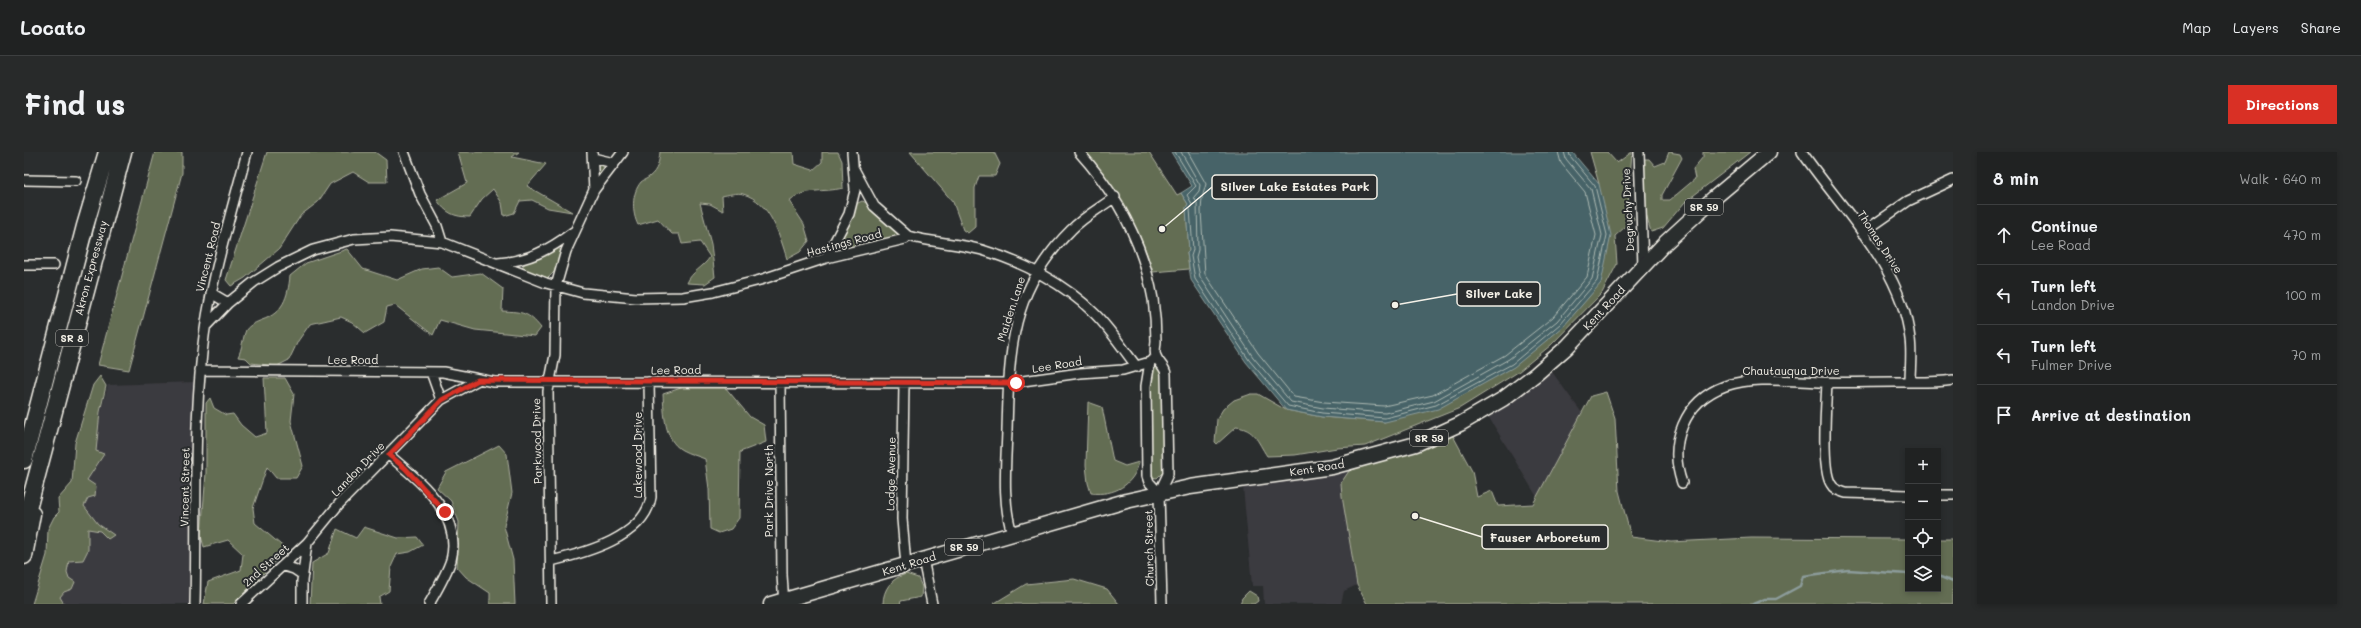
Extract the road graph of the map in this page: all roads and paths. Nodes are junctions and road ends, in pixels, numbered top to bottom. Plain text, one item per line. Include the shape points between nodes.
1 (107, 152) edge
2 (123, 152) edge
3 (247, 152) edge
4 (404, 152) edge
5 (623, 152) edge
6 (848, 152) edge
7 (852, 152) edge
8 (1078, 152) edge
9 (1639, 152) edge
10 (1769, 152) edge
11 (1802, 152) edge
12 (592, 155) edge
13 (614, 163) junction
14 (852, 164) junction
15 (24, 180) edge
16 (1953, 180) edge
17 (76, 181) dead end
18 (594, 190) junction
19 (1114, 197) junction
20 (574, 231) junction
21 (1862, 233) junction
22 (908, 236) junction
23 (442, 242) junction
24 (826, 258) junction
25 (495, 263) junction
26 (24, 265) edge
27 (54, 265) dead end
28 (1643, 266) junction
29 (1036, 272) junction
30 (556, 286) junction
31 (211, 293) junction
32 (228, 304) junction
33 (206, 326) junction
34 (1153, 359) junction
35 (1137, 366) junction
36 (200, 370) junction
37 (431, 372) junction
38 (478, 380) junction
39 (550, 380) junction
40 (1953, 380) edge
41 (649, 382) junction
42 (1910, 382) junction
43 (780, 383) junction
44 (904, 383) junction
45 (1008, 383) junction
46 (1827, 383) junction
47 (442, 400) junction
48 (389, 455) junction
49 (24, 460) edge
50 (40, 467) junction
51 (1682, 482) dead end
52 (1159, 492) junction
53 (1905, 494) edge
54 (1941, 495) edge
55 (1953, 495) edge
56 (24, 524) edge
57 (1012, 533) junction
58 (308, 543) junction
59 (24, 556) edge
60 (923, 559) junction
61 (551, 561) junction
62 (906, 564) junction
63 (282, 566) junction
64 (303, 575) junction
65 (780, 603) edge
66 (195, 604) edge
67 (241, 604) edge
68 (302, 604) edge
69 (429, 604) edge
70 (551, 604) edge
71 (932, 604) edge
72 (1162, 604) edge

1 - 49 highway, Akron Expressway / SR 8
2 - 50 highway, Akron Expressway / SR 8
3 - 31 street, Vincent Road
4 - 23 street
5 - 13 street, Parkwood Drive
6 - 14 street
7 - 14 street
8 - 19 street
9 - 28 street, Degruchy Drive
10 - 28 main road, Kent Road / SR 59 via 1714,198
11 - 21 street, Thomas Drive
12 - 13 street
12 - 18 street
13 - 18 street, Parkwood Drive
14 - 22 street via 874,206
14 - 24 street via 855,190 849,214
15 - 17 street
16 - 21 street via 1908,202
18 - 20 street, Parkwood Drive
19 - 29 street, Maiden Lane via 1072,228
19 - 34 street via 1135,238 1149,282 1155,314
20 - 25 street, Hastings Road via 551,249 531,258
20 - 30 street, Parkwood Drive
21 - 42 street, Thomas Drive via 1896,290 1906,317 1911,352
22 - 24 street, Hastings Road via 905,239
22 - 29 street via 933,243 980,250 1006,258
23 - 25 street, Hastings Road
23 - 32 street, Hastings Road via 390,237 354,239 331,244 278,266
24 - 30 street, Hastings Road via 736,287 683,297 618,297
25 - 30 street, Hastings Road
26 - 27 street
28 - 52 main road, Kent Road / SR 59 via 1567,347 1536,374 1503,399 1446,430 1416,444 1332,467
29 - 35 street via 1084,304
29 - 45 street, Maiden Lane via 1014,332
30 - 39 street, Parkwood Drive via 554,355
31 - 32 street
31 - 33 street, Vincent Road
32 - 33 street, Hastings Road
33 - 36 street, Vincent Road
34 - 35 street, Lee Road
34 - 52 street via 1146,386 1147,476
34 - 52 street via 1164,366 1166,374 1168,474
35 - 45 street, Lee Road
36 - 37 street, Lee Road
36 - 66 street, Vincent Street
37 - 38 street, Lee Road via 463,375
37 - 47 street
38 - 39 street, Lee Road
38 - 47 street, Landon Drive
39 - 41 street, Lee Road
39 - 61 street, Parkwood Drive via 548,391
40 - 42 street, Chautauqua Drive
41 - 43 street, Lee Road
41 - 61 street, Lakewood Drive via 651,497 642,520 627,532 576,555
42 - 46 street, Chautauqua Drive
43 - 44 street, Lee Road
43 - 65 street, Park Drive North
44 - 45 street, Lee Road
44 - 62 street, Lodge Avenue via 902,519
45 - 57 street, Maiden Lane via 1006,492 1008,521
46 - 51 street, Chautauqua Drive via 1752,381 1725,386 1712,392 1698,403 1678,435 1675,451
46 - 53 street via 1826,465 1830,484 1846,493
47 - 48 street, Landon Drive
48 - 58 street, Landon Drive via 340,504
48 - 69 street via 441,506 452,530 451,559
50 - 56 highway, Akron Expressway / SR 8
50 - 59 highway
52 - 57 main road, Kent Road / SR 59
52 - 72 street, Church Street
54 - 55 street
57 - 60 main road, Kent Road / SR 59
58 - 63 street, 2nd Street
58 - 64 street
60 - 62 main road, Kent Road / SR 59
60 - 71 street
61 - 70 street, Parkwood Drive
62 - 65 main road, Kent Road / SR 59
63 - 64 street via 294,568
63 - 67 street, 2nd Street
64 - 68 street

